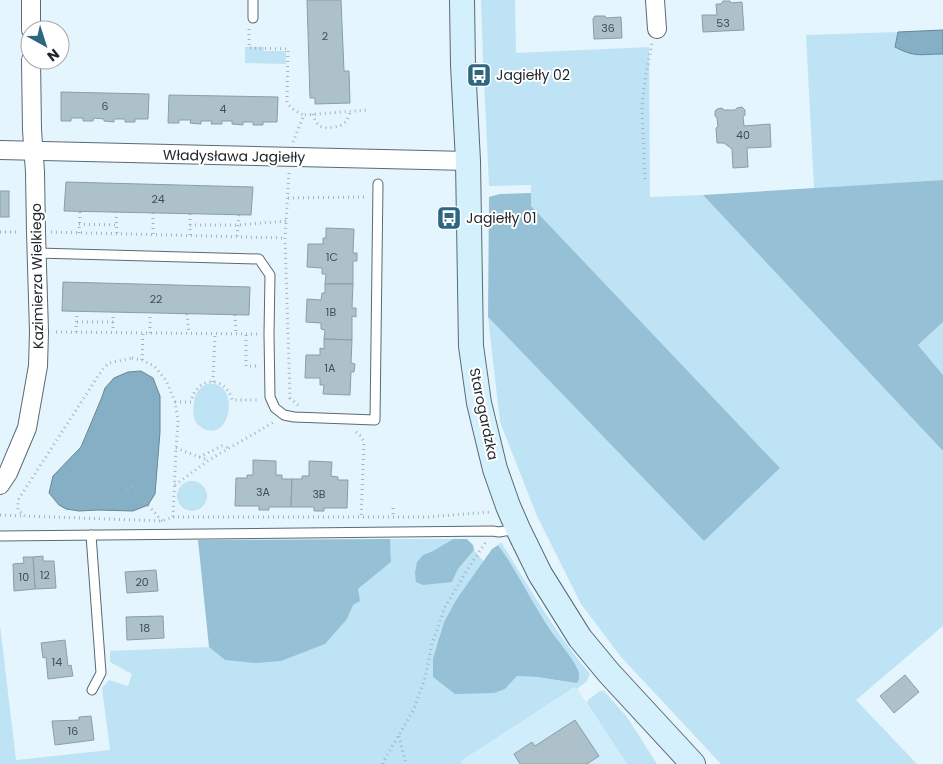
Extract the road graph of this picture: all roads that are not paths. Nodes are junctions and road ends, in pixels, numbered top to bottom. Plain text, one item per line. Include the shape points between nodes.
1 (31, 0) edge
2 (253, 0) edge
3 (462, 0) edge
4 (655, 0) edge
5 (253, 18) dead end
6 (31, 20) edge
7 (657, 29) road end
8 (31, 70) edge
9 (0, 150) edge
10 (34, 151) junction
11 (468, 161) junction
12 (378, 184) road end
13 (37, 253) junction
14 (0, 485) edge
15 (518, 529) junction
16 (91, 535) junction
17 (0, 536) edge
18 (92, 690) dead end
19 (693, 764) edge

1 - 6 street
2 - 5 lane
3 - 11 main road, Starogardzka
4 - 7 street
8 - 10 street, Kazimierza Wielkiego
9 - 10 street, Władysława Jagiełły
10 - 11 street, Władysława Jagiełły
10 - 13 street, Kazimierza Wielkiego
11 - 15 main road, Starogardzka via 471,346 486,432
12 - 13 lane via 375,420 283,420 270,397 270,275 259,259
13 - 14 street, Kazimierza Wielkiego via 38,366 27,428
15 - 16 lane via 499,532
15 - 19 main road, Starogardzka via 540,574 580,638
16 - 17 lane
16 - 18 lane via 101,673

